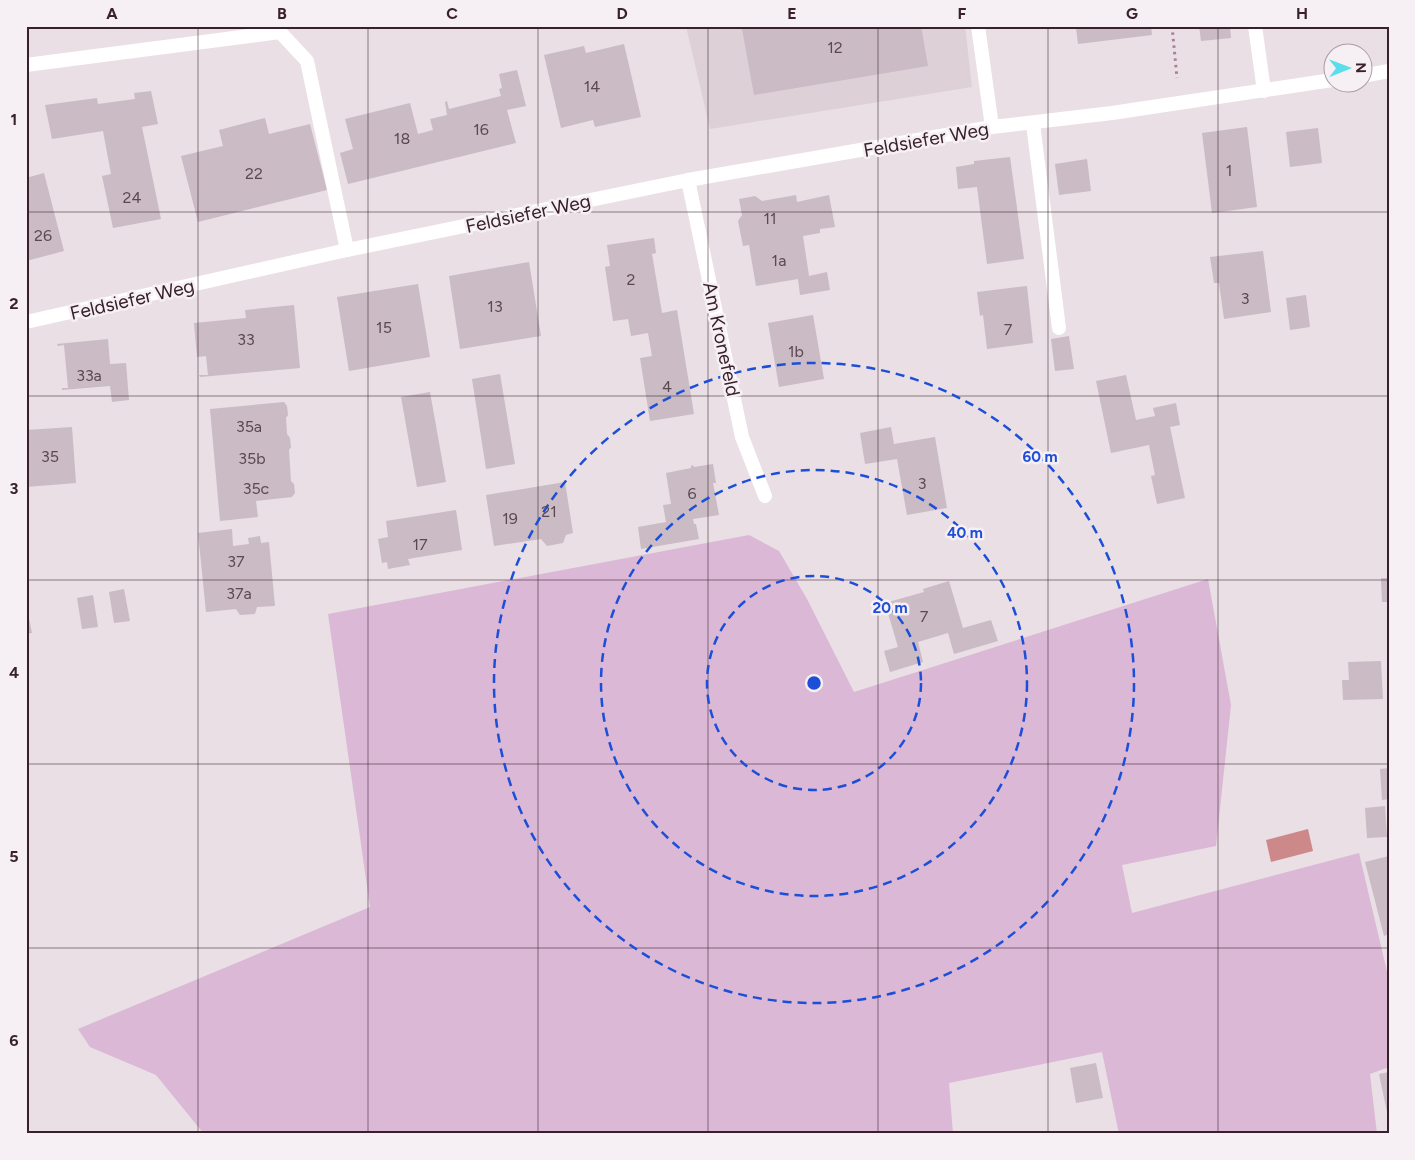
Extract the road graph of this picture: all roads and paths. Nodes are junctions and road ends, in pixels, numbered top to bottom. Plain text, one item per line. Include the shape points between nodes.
1 (978, 26) edge
2 (1172, 26) edge
3 (1254, 26) edge
4 (26, 65) edge
5 (1389, 71) edge
6 (1372, 74) edge
7 (1322, 82) edge
8 (1264, 91) junction
9 (1180, 103) junction
10 (1033, 124) junction
11 (992, 128) junction
12 (688, 180) junction
13 (347, 250) junction
14 (26, 322) edge
15 (1059, 328) dead end
16 (765, 496) dead end

1 - 11 street
2 - 9 path
3 - 8 street
4 - 13 street via 280,32 307,61
5 - 6 street
7 - 8 street, Feldsiefer Weg
8 - 9 street, Feldsiefer Weg
9 - 10 street, Feldsiefer Weg
10 - 11 street, Feldsiefer Weg
10 - 15 street
11 - 12 street, Feldsiefer Weg
12 - 13 street, Feldsiefer Weg
12 - 16 street, Am Kronefeld via 742,436
13 - 14 street, Feldsiefer Weg

